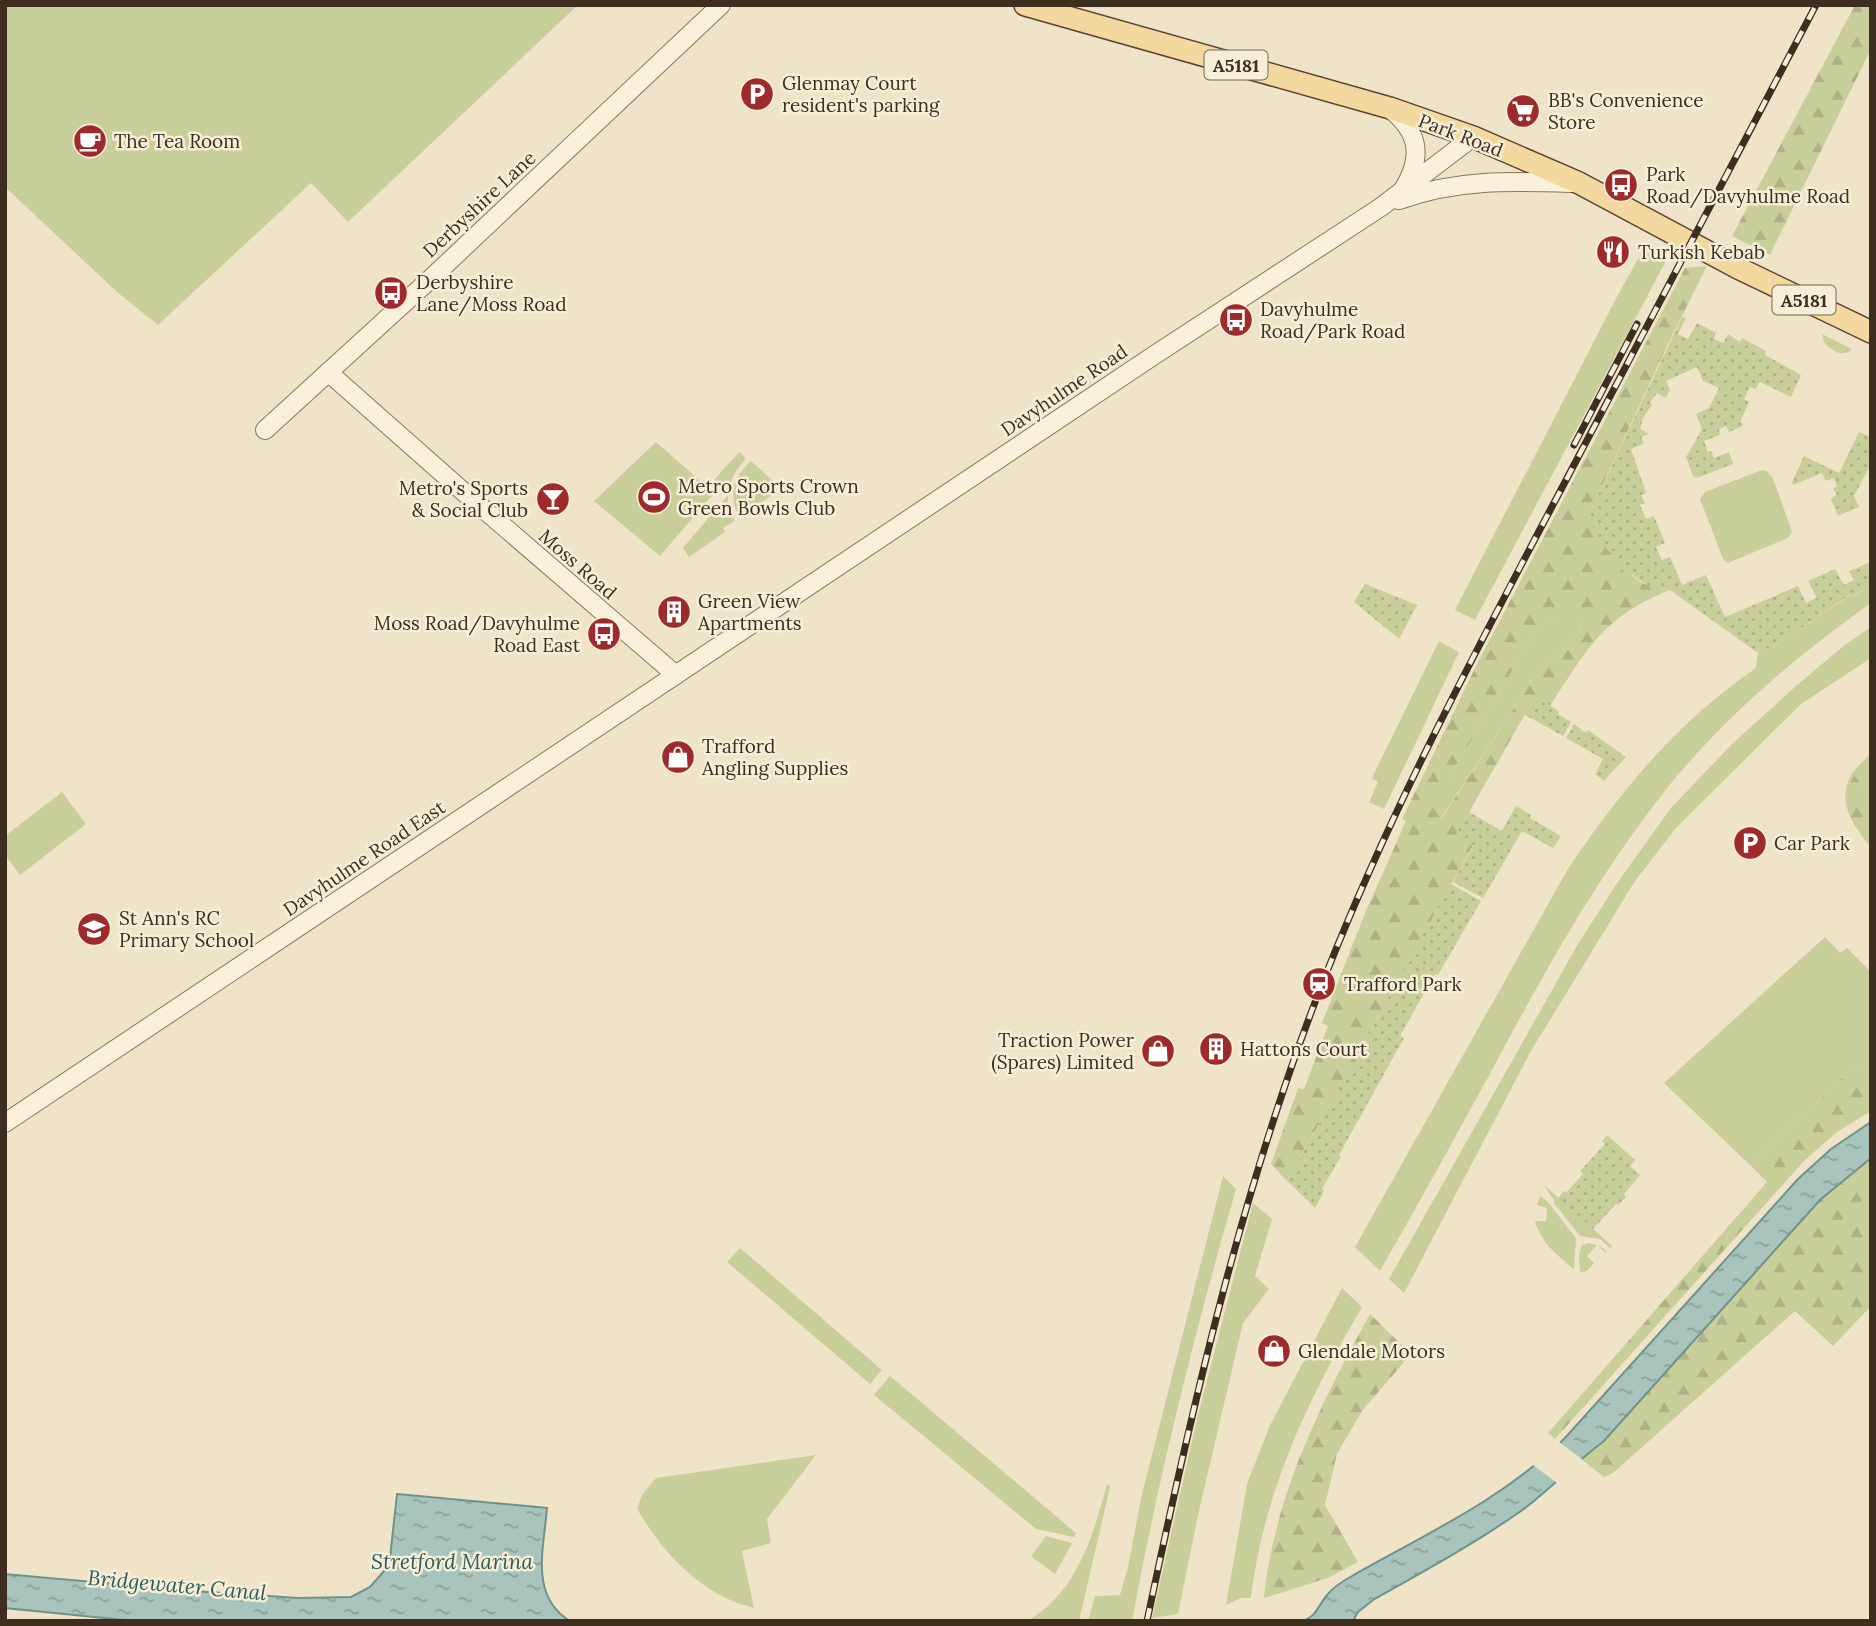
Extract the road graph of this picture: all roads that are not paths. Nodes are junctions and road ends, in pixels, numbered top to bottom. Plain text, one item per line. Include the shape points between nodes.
1 (721, 5) edge
2 (1024, 5) edge
3 (1390, 108) junction
4 (1473, 137) junction
5 (1579, 183) junction
6 (1402, 191) junction
7 (1381, 207) junction
8 (1871, 332) edge
9 (328, 372) junction
10 (265, 430) dead end
11 (676, 675) junction
12 (5, 1123) edge

1 - 9 street, Derbyshire Lane
2 - 3 main road, Park Road / A5181
3 - 4 main road, Park Road / A5181
3 - 6 street via 1402,118 1415,142 1413,170
4 - 5 main road, Park Road / A5181
4 - 6 street, Davyhulme Road
5 - 7 street via 1497,180 1423,192
5 - 8 main road, Park Road / A5181 via 1730,264
6 - 7 street, Davyhulme Road
7 - 11 street, Davyhulme Road
9 - 10 street, Derbyshire Lane
9 - 11 street, Moss Road
11 - 12 street, Davyhulme Road East

